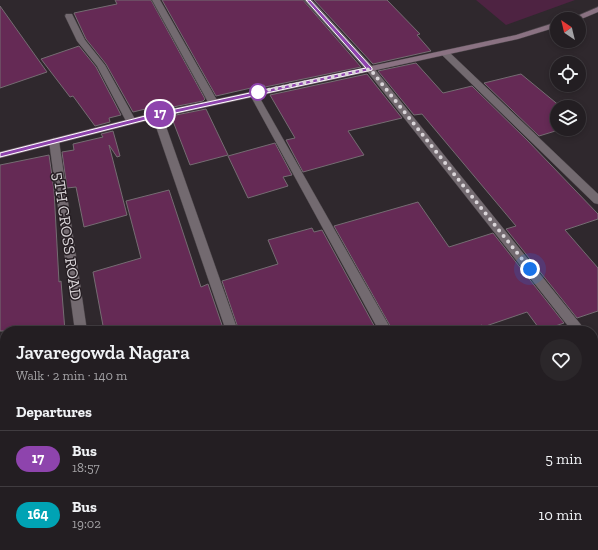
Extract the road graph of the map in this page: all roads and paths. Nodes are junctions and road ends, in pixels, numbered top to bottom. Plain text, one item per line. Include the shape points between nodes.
1 (156, 0) edge
2 (308, 0) edge
3 (598, 9) edge
4 (586, 14) edge
5 (69, 16) dead end
6 (550, 26) edge
7 (446, 53) junction
8 (370, 69) junction
9 (253, 93) junction
10 (213, 102) junction
11 (157, 115) junction
12 (131, 121) junction
13 (54, 141) junction
14 (0, 155) edge
15 (598, 200) edge
16 (80, 326) edge
17 (230, 326) edge
18 (383, 326) edge
19 (576, 326) edge

1 - 10 street
2 - 8 street
3 - 4 street
5 - 12 street via 81,41 101,65
6 - 7 street via 518,37
7 - 8 street
7 - 15 street
8 - 9 street
8 - 19 street
9 - 10 street
9 - 18 street
10 - 11 street
11 - 12 street
11 - 17 street
12 - 13 street
13 - 14 street
13 - 16 street, 5TH CROSS ROAD

